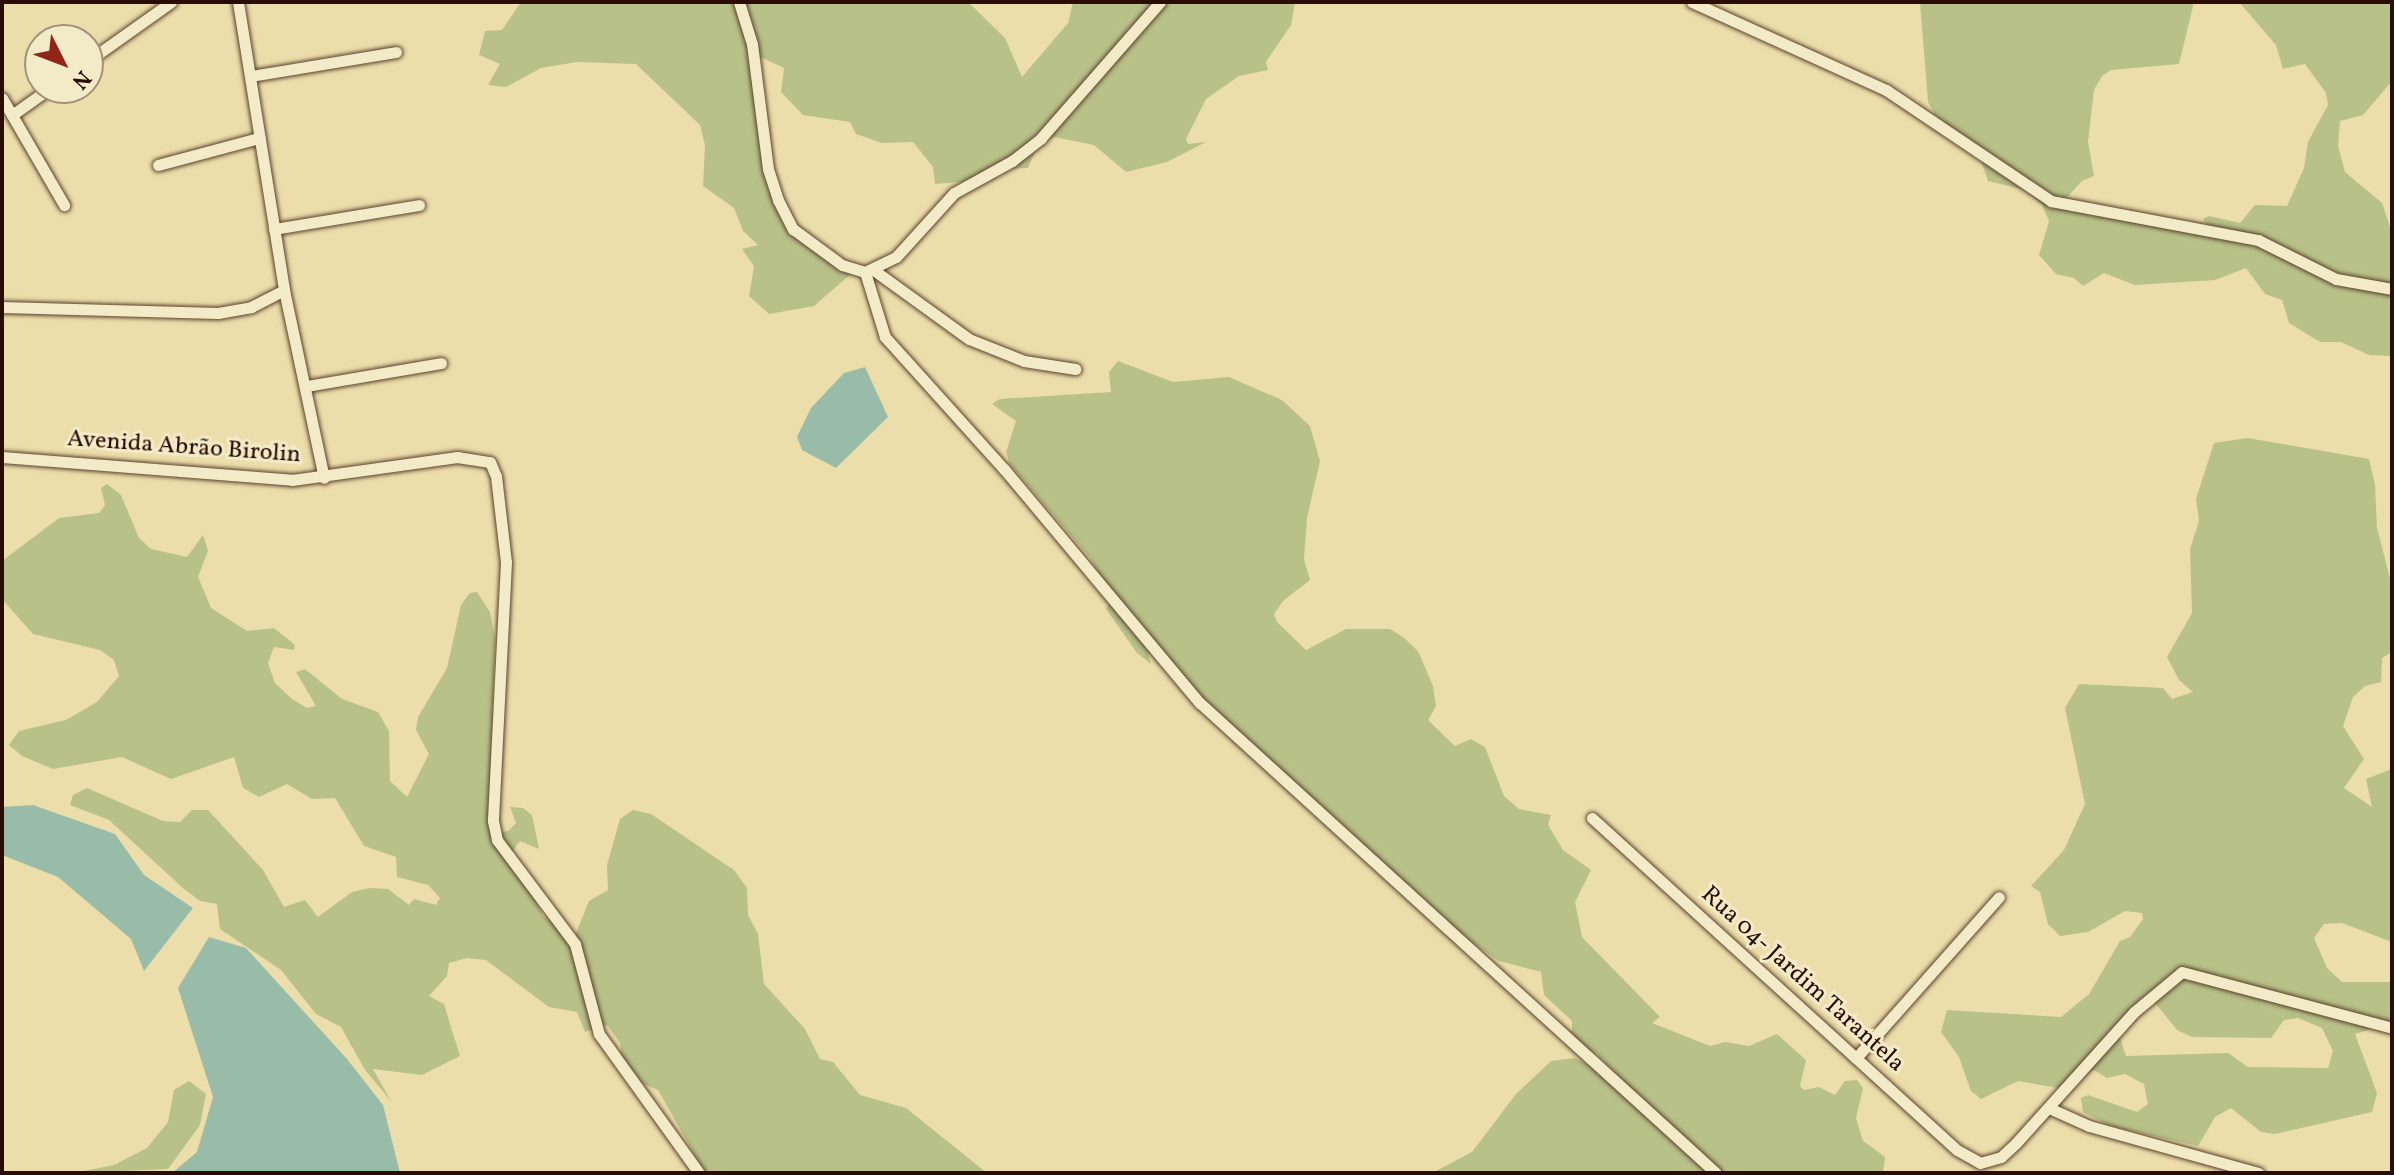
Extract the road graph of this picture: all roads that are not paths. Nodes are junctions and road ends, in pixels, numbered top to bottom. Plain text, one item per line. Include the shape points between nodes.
1 (171, 2) edge
2 (238, 2) edge
3 (739, 2) edge
4 (1160, 2) edge
5 (1692, 2) edge
6 (104, 50) edge
7 (396, 52) dead end
8 (251, 76) junction
9 (2, 98) edge
10 (27, 104) edge
11 (12, 115) junction
12 (259, 138) junction
13 (158, 165) dead end
14 (64, 205) dead end
15 (419, 205) dead end
16 (274, 229) junction
17 (870, 271) junction
18 (2392, 289) edge
19 (284, 290) junction
20 (2, 307) edge
21 (441, 363) dead end
22 (1075, 369) dead end
23 (307, 386) junction
24 (2, 457) edge
25 (324, 478) junction
26 (1592, 818) dead end
27 (1999, 897) dead end
28 (2392, 1028) edge
29 (1856, 1058) junction
30 (2049, 1108) junction
31 (699, 1173) edge
32 (1716, 1173) edge
33 (2259, 1173) edge

1 - 6 street
2 - 8 street
3 - 17 street via 752,44 768,169 793,229 842,265
4 - 17 street via 1041,138 954,193 896,257
5 - 18 street via 1886,90 2051,201 2258,240 2336,279
7 - 8 street
8 - 12 street
9 - 11 street
10 - 11 street
11 - 14 street
12 - 13 street
12 - 16 street
15 - 16 street
16 - 19 street
17 - 22 street via 969,339 1024,361
17 - 32 street via 885,337 1200,703
19 - 20 street via 251,307 218,313
19 - 23 street
21 - 23 street
23 - 25 street
24 - 25 street, Avenida Abrão Birolin via 292,480
25 - 31 street, Avenida Abrão Birolin via 457,457 484,459 494,468 506,562 493,821 497,840 575,944 599,1034
26 - 29 street, Rua 04- Jardim Tarantela
27 - 29 street
28 - 30 street via 2182,972 2134,1012
29 - 30 street, Rua 04- Jardim Tarantela via 1957,1150 1989,1163
30 - 33 street via 2089,1126

